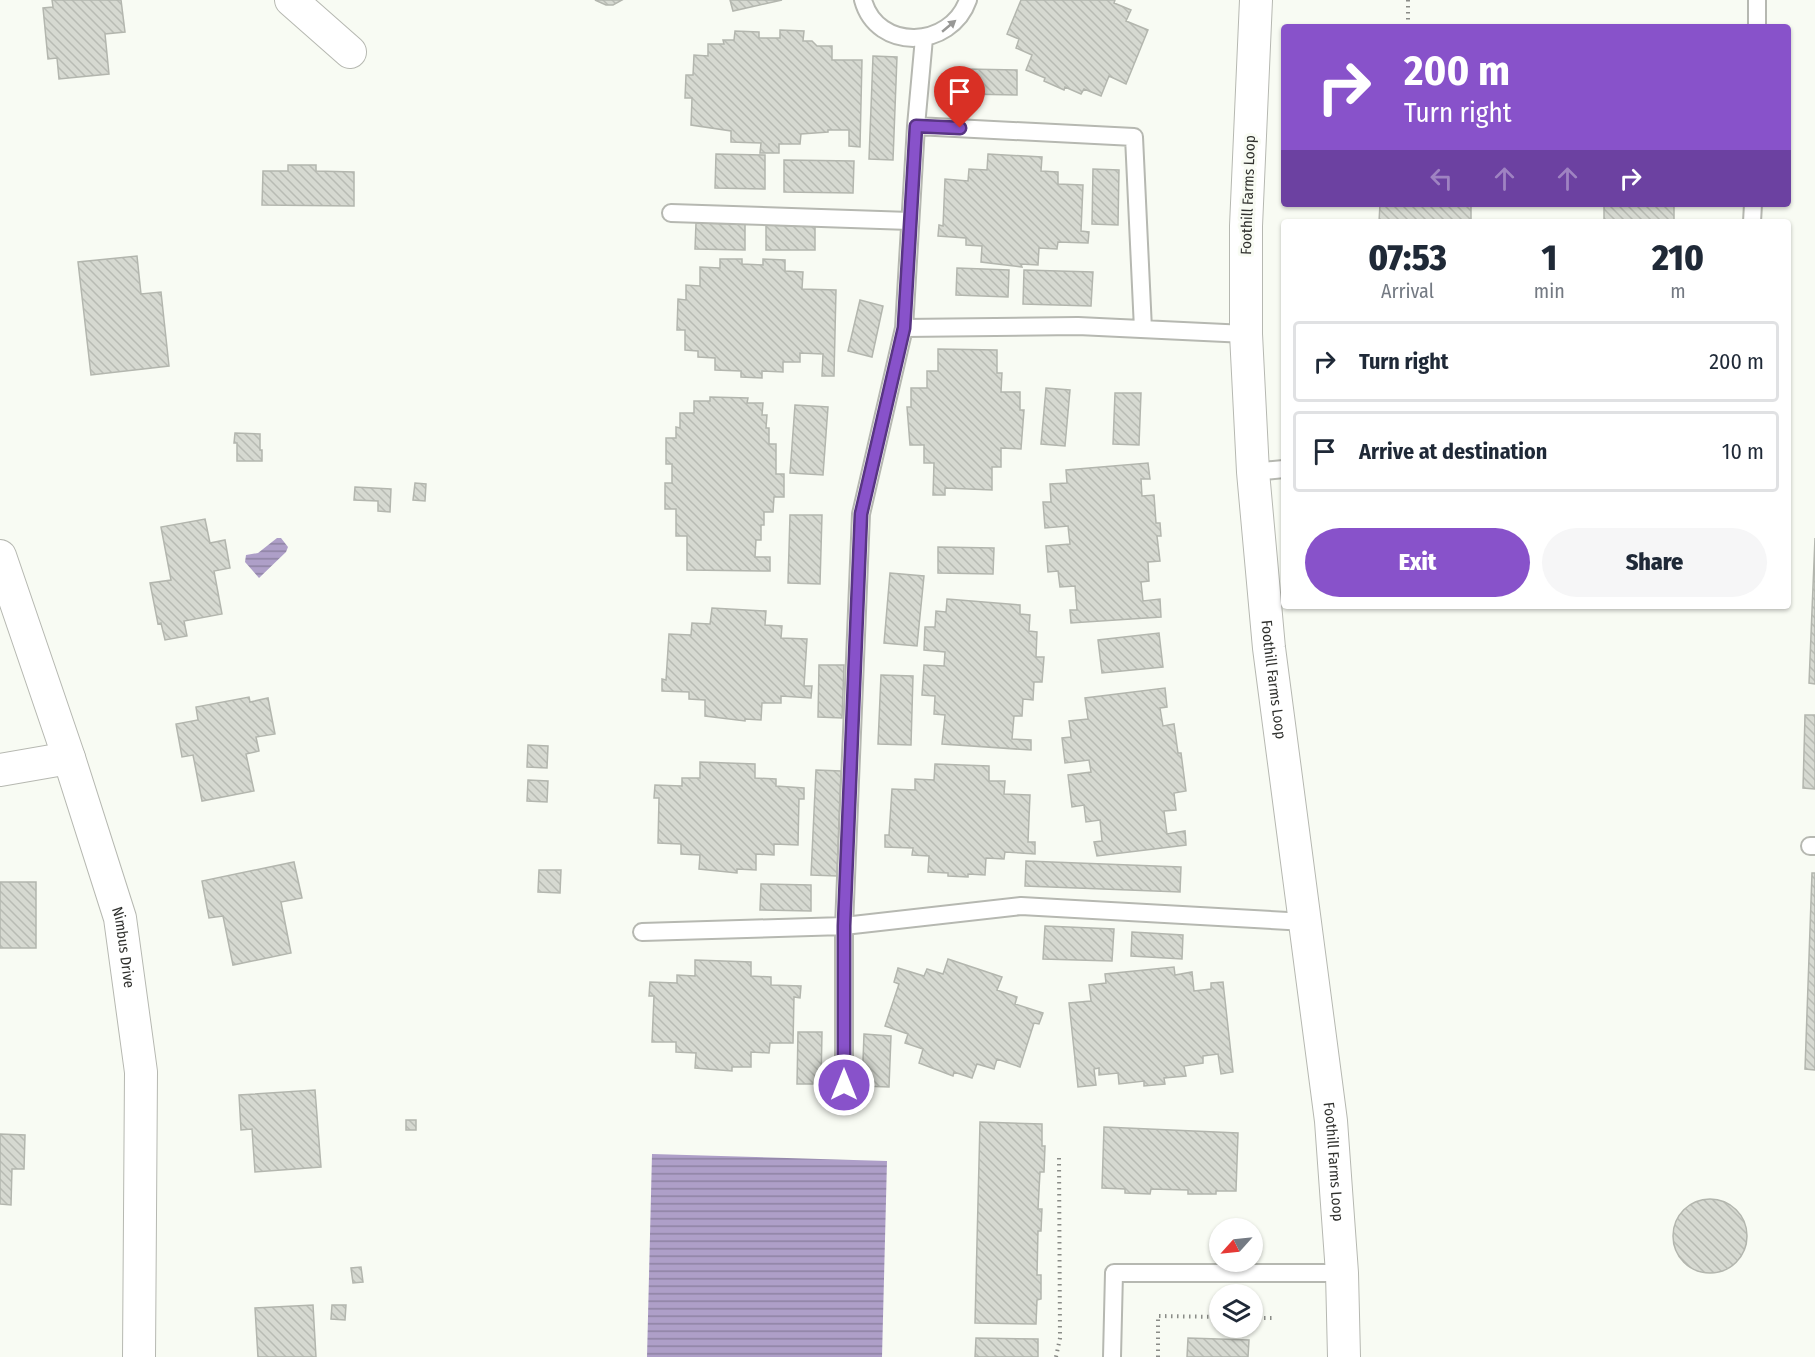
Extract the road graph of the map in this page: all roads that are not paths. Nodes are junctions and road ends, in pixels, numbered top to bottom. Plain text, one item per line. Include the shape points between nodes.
1 (291, 0) edge
2 (863, 0) edge
3 (968, 0) edge
4 (1256, 0) edge
5 (1757, 0) edge
6 (1757, 24) edge
7 (924, 38) junction
8 (350, 52) dead end
9 (916, 126) junction
10 (671, 213) dead end
11 (910, 221) junction
12 (904, 328) junction
13 (1143, 329) junction
14 (1246, 334) junction
15 (1281, 469) edge
16 (1253, 472) junction
17 (0, 556) edge
18 (69, 758) junction
19 (0, 770) edge
20 (1306, 922) junction
21 (844, 926) junction
22 (642, 932) dead end
23 (844, 1085) dead end
24 (1342, 1273) junction
25 (139, 1357) edge
26 (1112, 1357) edge
27 (1344, 1357) edge

1 - 8 street
2 - 7 lane via 875,21 889,32 906,38
7 -> 3 lane via 941,33 955,22
4 - 14 street, Foothill Farms Loop via 1246,226
5 - 6 lane
7 - 9 lane
9 - 11 lane
9 - 13 lane via 1134,137
10 - 11 lane
11 - 12 lane
12 - 13 lane
12 - 21 lane via 861,514
13 - 14 lane
14 - 16 street, Foothill Farms Loop
15 - 16 lane
16 - 20 street, Foothill Farms Loop via 1269,648
17 - 18 street, Nimbus Drive
18 - 19 street
18 - 25 street, Nimbus Drive via 120,918 141,1072
20 - 21 lane via 1021,906
20 - 24 street, Foothill Farms Loop via 1331,1121
21 - 22 lane
21 - 23 lane
24 - 26 lane via 1114,1273
24 - 27 street, Foothill Farms Loop

